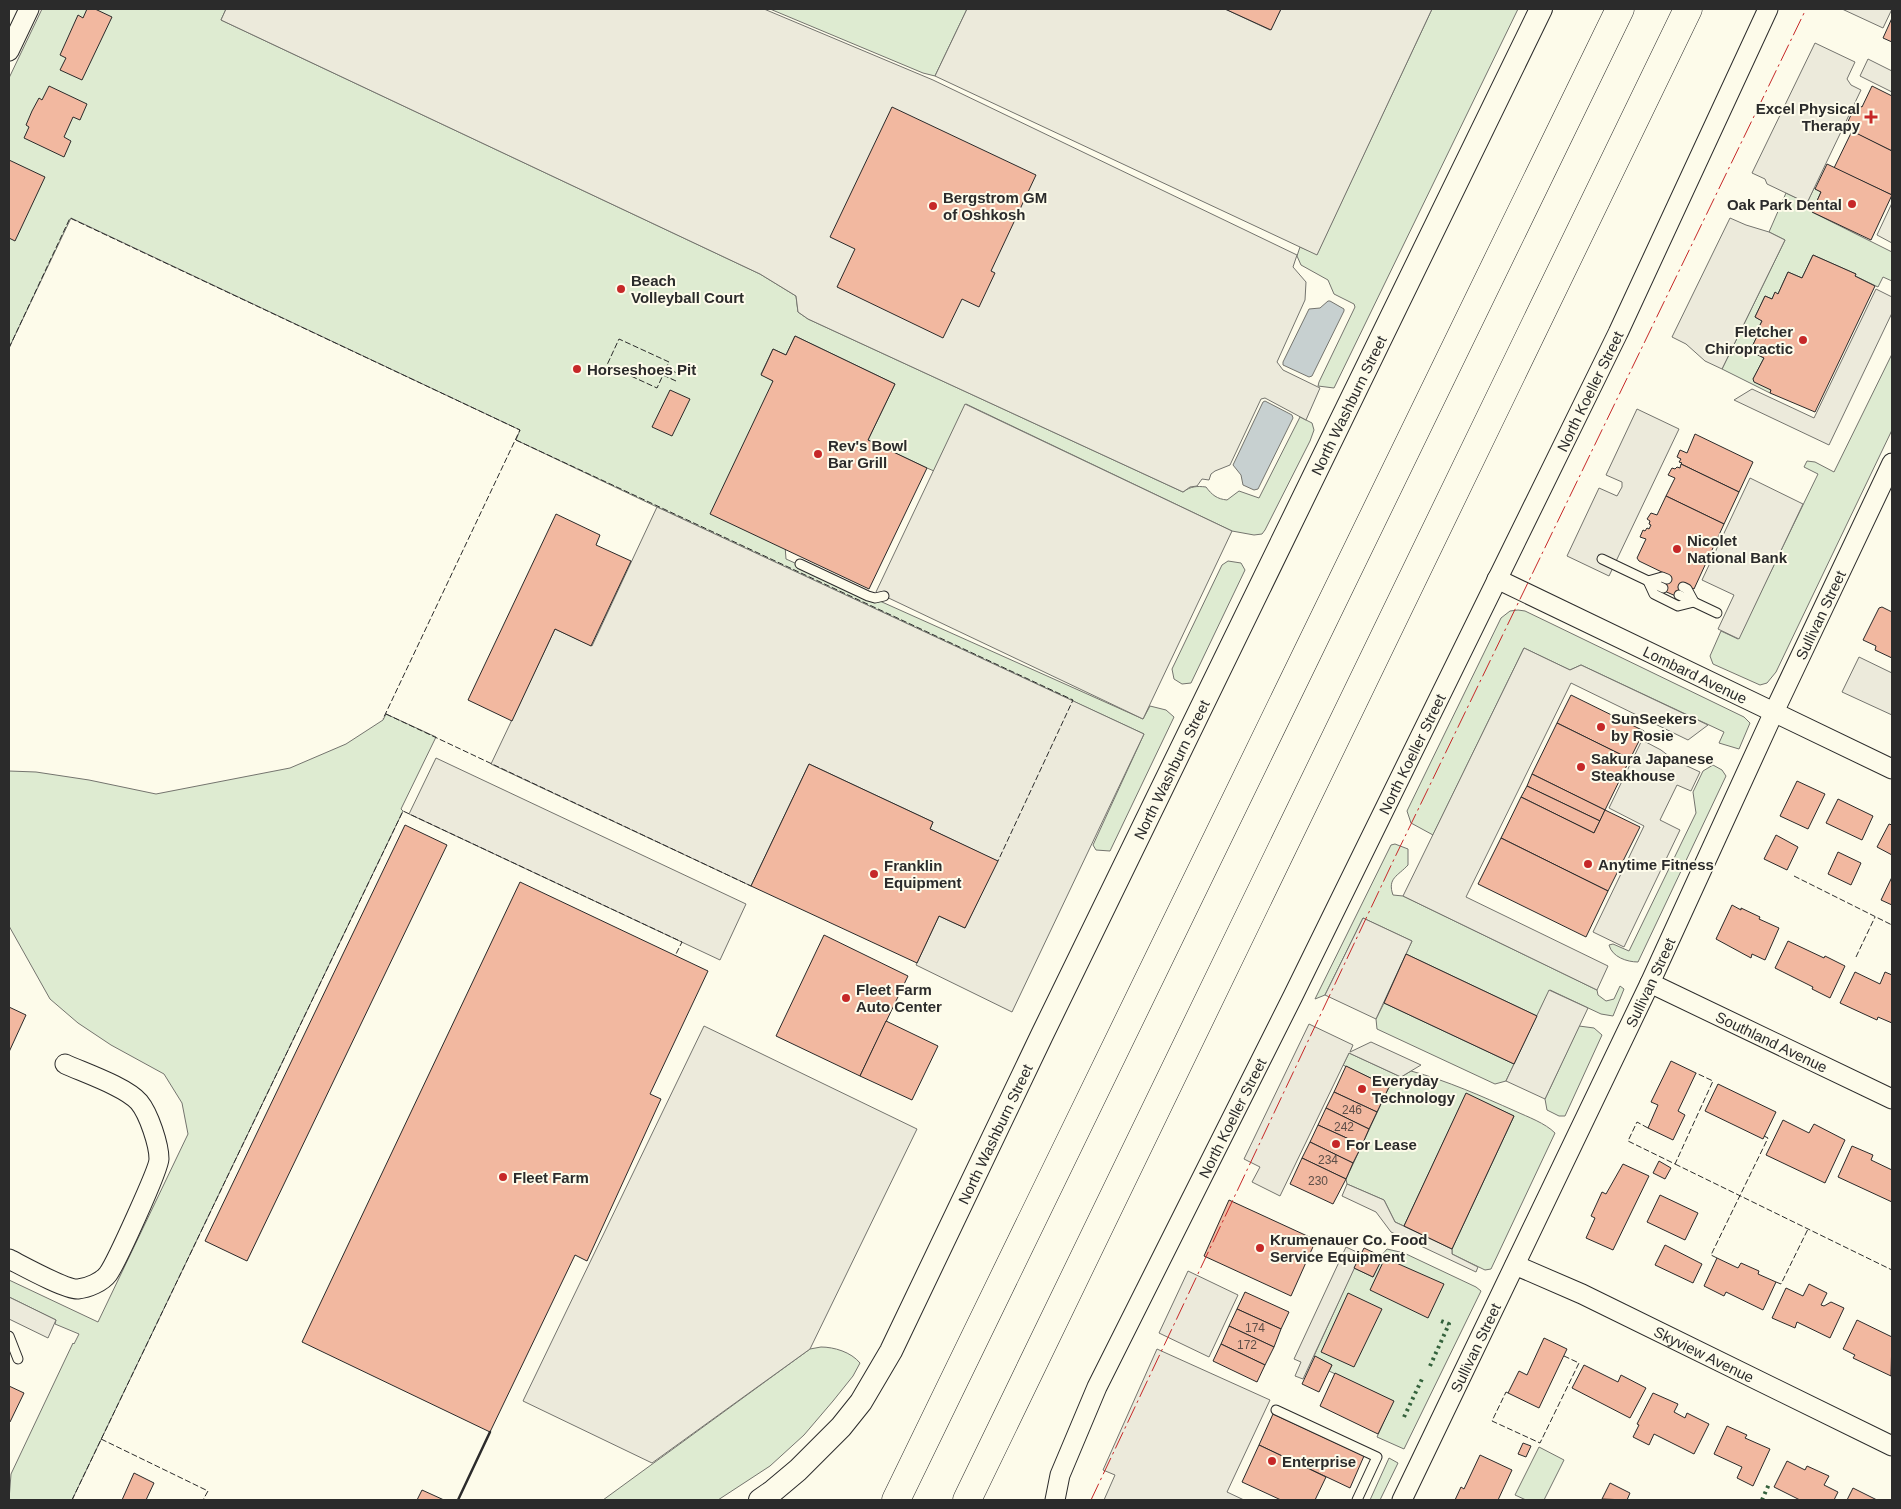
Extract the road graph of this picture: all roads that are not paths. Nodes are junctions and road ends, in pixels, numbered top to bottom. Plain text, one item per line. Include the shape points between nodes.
1 (28, 9) edge
2 (1541, 9) edge
3 (1620, 9) edge
4 (1688, 9) edge
5 (1768, 9) edge
6 (9, 51) edge
7 (1892, 463) edge
8 (1602, 559) dead end
9 (800, 564) dead end
10 (1497, 579) junction
11 (1648, 581) junction
12 (1664, 583) dead end
13 (1681, 591) dead end
14 (884, 596) dead end
15 (1694, 602) junction
16 (1717, 613) dead end
17 (1774, 712) junction
18 (1892, 769) edge
19 (1650, 983) junction
20 (65, 1064) dead end
21 (1892, 1099) edge
22 (9, 1258) edge
23 (1515, 1265) junction
24 (9, 1336) edge
25 (9, 1355) edge
26 (13, 1360) edge
27 (1276, 1410) dead end
28 (1892, 1446) edge
29 (760, 1500) edge
30 (896, 1500) edge
31 (967, 1500) edge
32 (1055, 1500) edge
33 (1357, 1500) edge
34 (1402, 1500) edge

1 - 6 street
2 - 29 street, North Washburn Street via 891,1351 861,1402 841,1427 798,1470
3 - 30 highway
4 - 31 highway
5 - 10 street, North Koeller Street via 1618,334
7 - 17 street, Sullivan Street
8 - 11 lane
9 - 14 lane via 868,596
10 - 17 street, Lombard Avenue
10 - 32 street, North Koeller Street via 1097,1387 1060,1475
11 - 12 lane
11 - 15 lane via 1654,594 1678,606
13 - 15 lane
15 - 16 lane
17 - 18 street, Lombard Avenue
17 - 19 street, Sullivan Street
19 - 21 street, Southland Avenue
19 - 23 street, Sullivan Street
20 - 22 street via 127,1092 140,1103 148,1118 160,1161 108,1275 98,1283 76,1289
23 - 28 street, Skyview Avenue via 1582,1294
23 - 34 street, Sullivan Street
24 - 26 lane
25 - 26 lane
27 - 33 lane via 1377,1458

